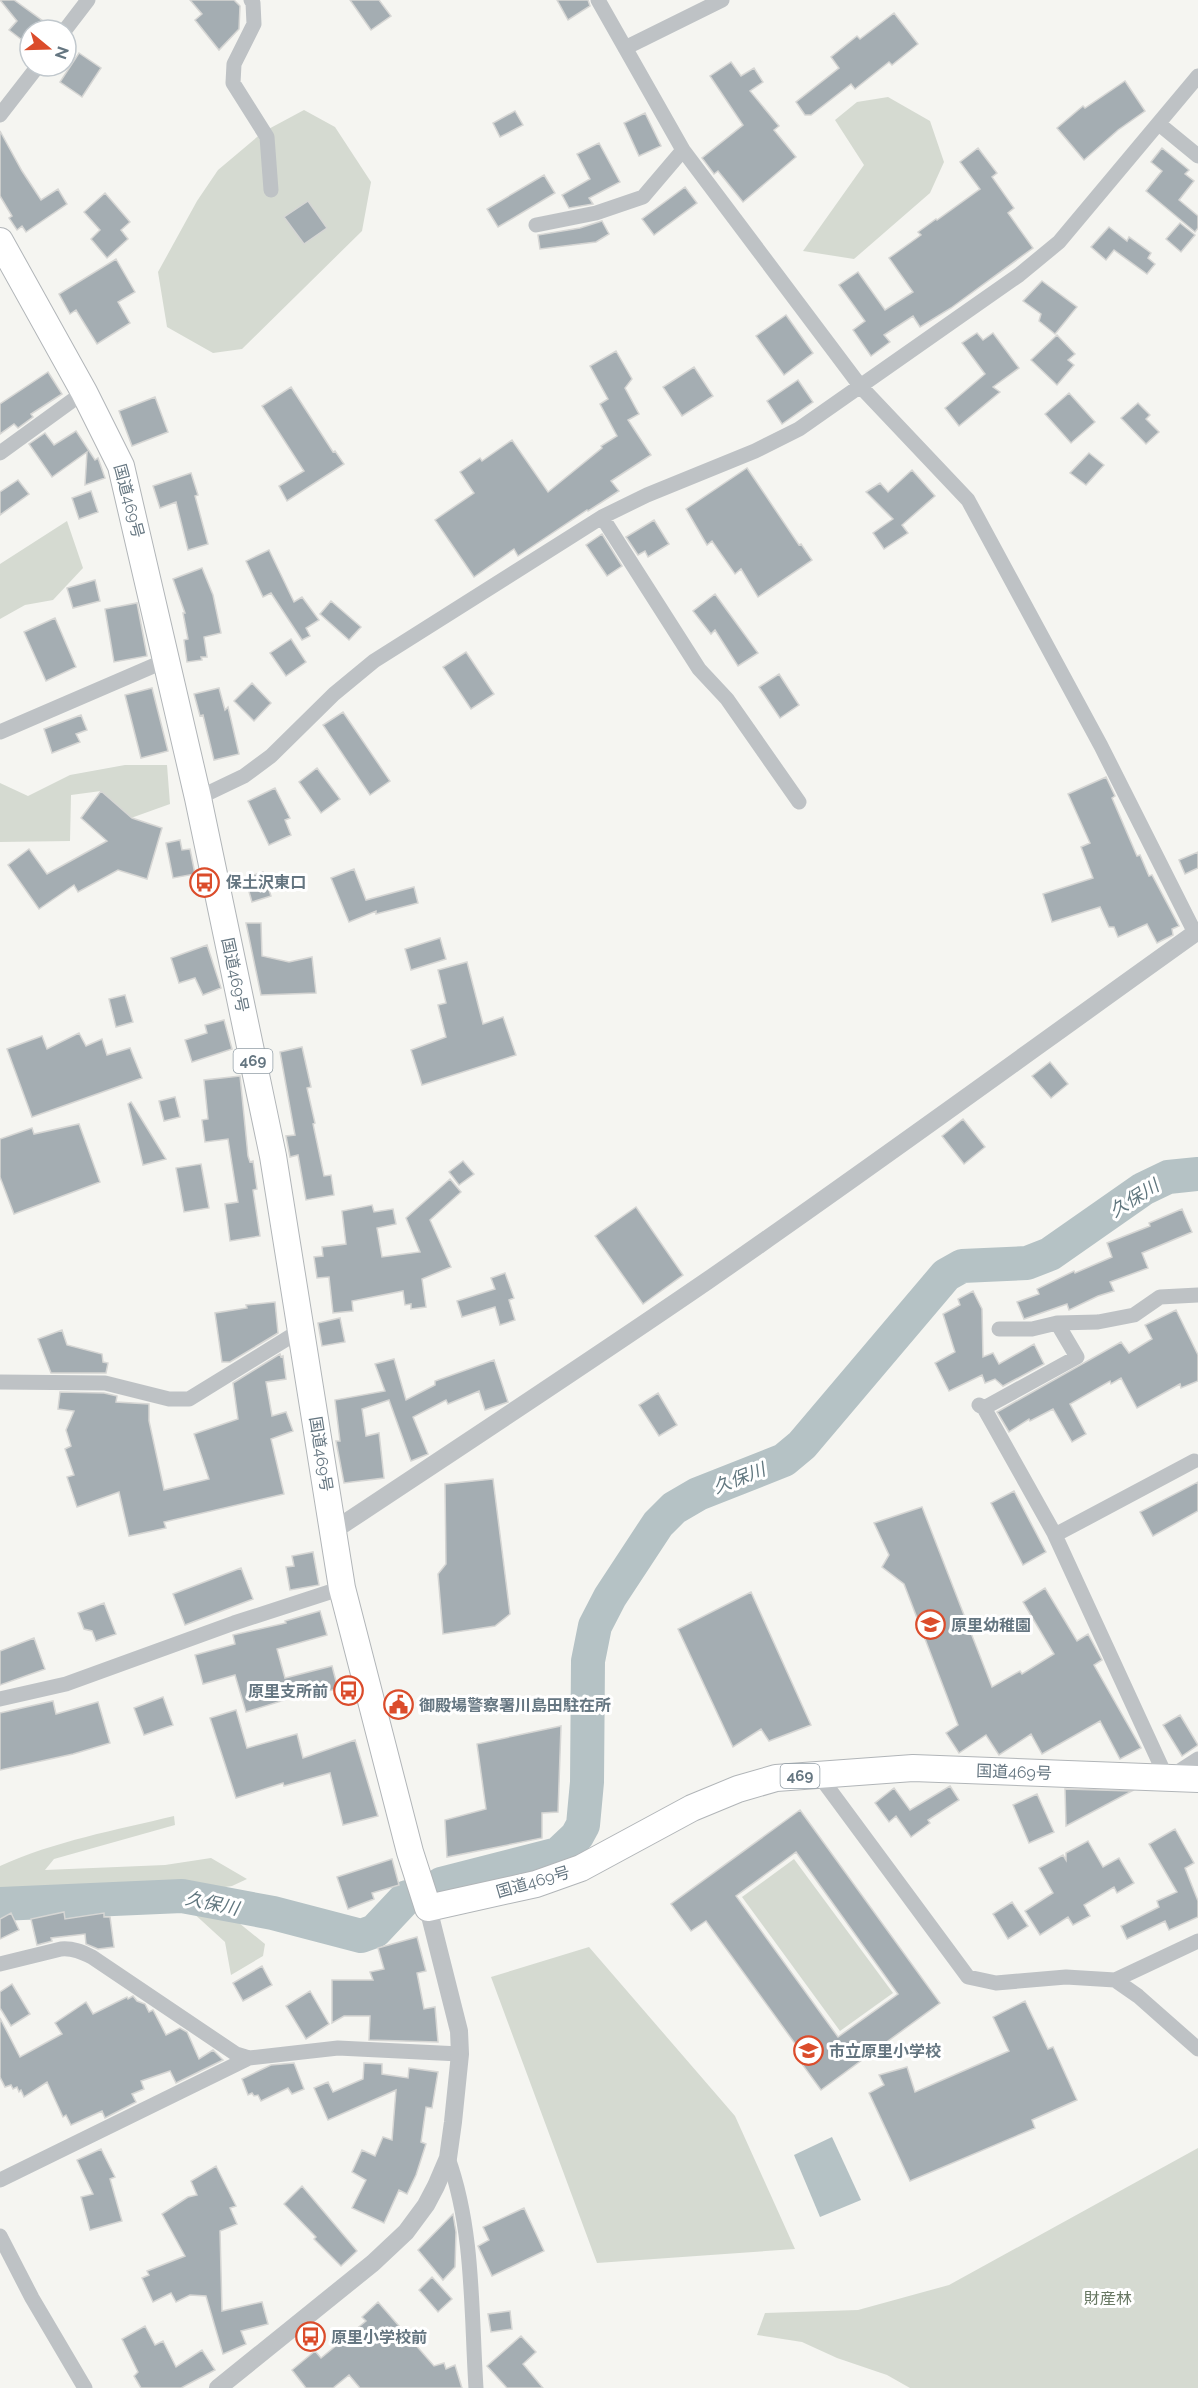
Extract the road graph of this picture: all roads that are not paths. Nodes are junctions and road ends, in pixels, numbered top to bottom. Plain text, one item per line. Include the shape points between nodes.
1 (88, 0) edge
2 (251, 0) edge
3 (598, 0) edge
4 (722, 0) edge
5 (74, 18) edge
6 (626, 48) junction
7 (1198, 76) edge
8 (29, 78) edge
9 (0, 115) edge
10 (1158, 124) junction
11 (683, 150) junction
12 (1198, 156) edge
13 (271, 190) dead end
14 (536, 225) dead end
15 (0, 240) edge
16 (861, 387) junction
17 (84, 392) junction
18 (0, 453) edge
19 (603, 518) junction
20 (167, 660) junction
21 (0, 732) edge
22 (198, 798) junction
23 (799, 802) dead end
24 (1196, 932) edge
25 (1198, 1295) edge
26 (1057, 1323) junction
27 (999, 1329) dead end
28 (301, 1330) junction
29 (0, 1382) edge
30 (1194, 1461) dead end
31 (333, 1532) junction
32 (1055, 1535) junction
33 (342, 1588) junction
34 (0, 1699) edge
35 (1198, 1759) edge
36 (818, 1774) junction
37 (1167, 1779) junction
38 (1198, 1779) edge
39 (428, 1908) junction
40 (1198, 1941) edge
41 (0, 1964) edge
42 (1115, 1980) junction
43 (1197, 2047) edge
44 (460, 2054) junction
45 (249, 2058) junction
46 (448, 2158) junction
47 (0, 2180) edge
48 (0, 2236) edge
49 (85, 2388) edge
50 (218, 2388) edge
51 (476, 2388) edge

1 - 5 street
2 - 13 street via 254,24 234,64 233,83 267,138
3 - 6 street
4 - 6 street
6 - 11 street
7 - 10 street
8 - 9 street
10 - 12 street
10 - 16 street via 1059,242
11 - 14 street via 643,196 596,213
11 - 16 street
15 - 17 highway, 国道469号 / 469
16 - 19 street via 799,429 755,452 647,495
16 - 24 street via 968,500
17 - 18 street
17 - 20 highway, 国道469号 / 469 via 121,466
19 - 22 street via 375,661 334,694 271,756 244,776
19 - 23 street via 699,669 727,699
20 - 21 street
20 - 22 highway, 国道469号 / 469
22 - 28 highway, 国道469号 / 469 via 273,1156
24 - 31 street via 718,1273
25 - 26 street via 1160,1297 1134,1315 1098,1322
26 - 27 street via 1032,1329
26 - 32 street via 1077,1357 982,1406
28 - 29 street via 189,1400 105,1383
28 - 31 highway, 国道469号 / 469
30 - 32 street
31 - 33 highway, 国道469号 / 469
32 - 37 street
33 - 34 street via 66,1684
33 - 39 highway, 国道469号 / 469
35 - 37 street
36 - 37 highway, 国道469号 / 469 via 913,1768
36 - 39 highway, 国道469号 / 469 via 776,1778 738,1789 692,1808 581,1868 537,1884
36 - 42 street via 968,1977 996,1983 1066,1977
37 - 38 highway, 国道469号 / 469
39 - 44 street via 456,2009
40 - 42 street
41 - 45 street via 61,1949 79,1951 236,2054
42 - 43 street
44 - 45 street via 338,2048
44 - 46 street
45 - 47 street
46 - 50 street via 426,2205 406,2232 374,2263
46 - 51 street via 466,2227
48 - 49 street

